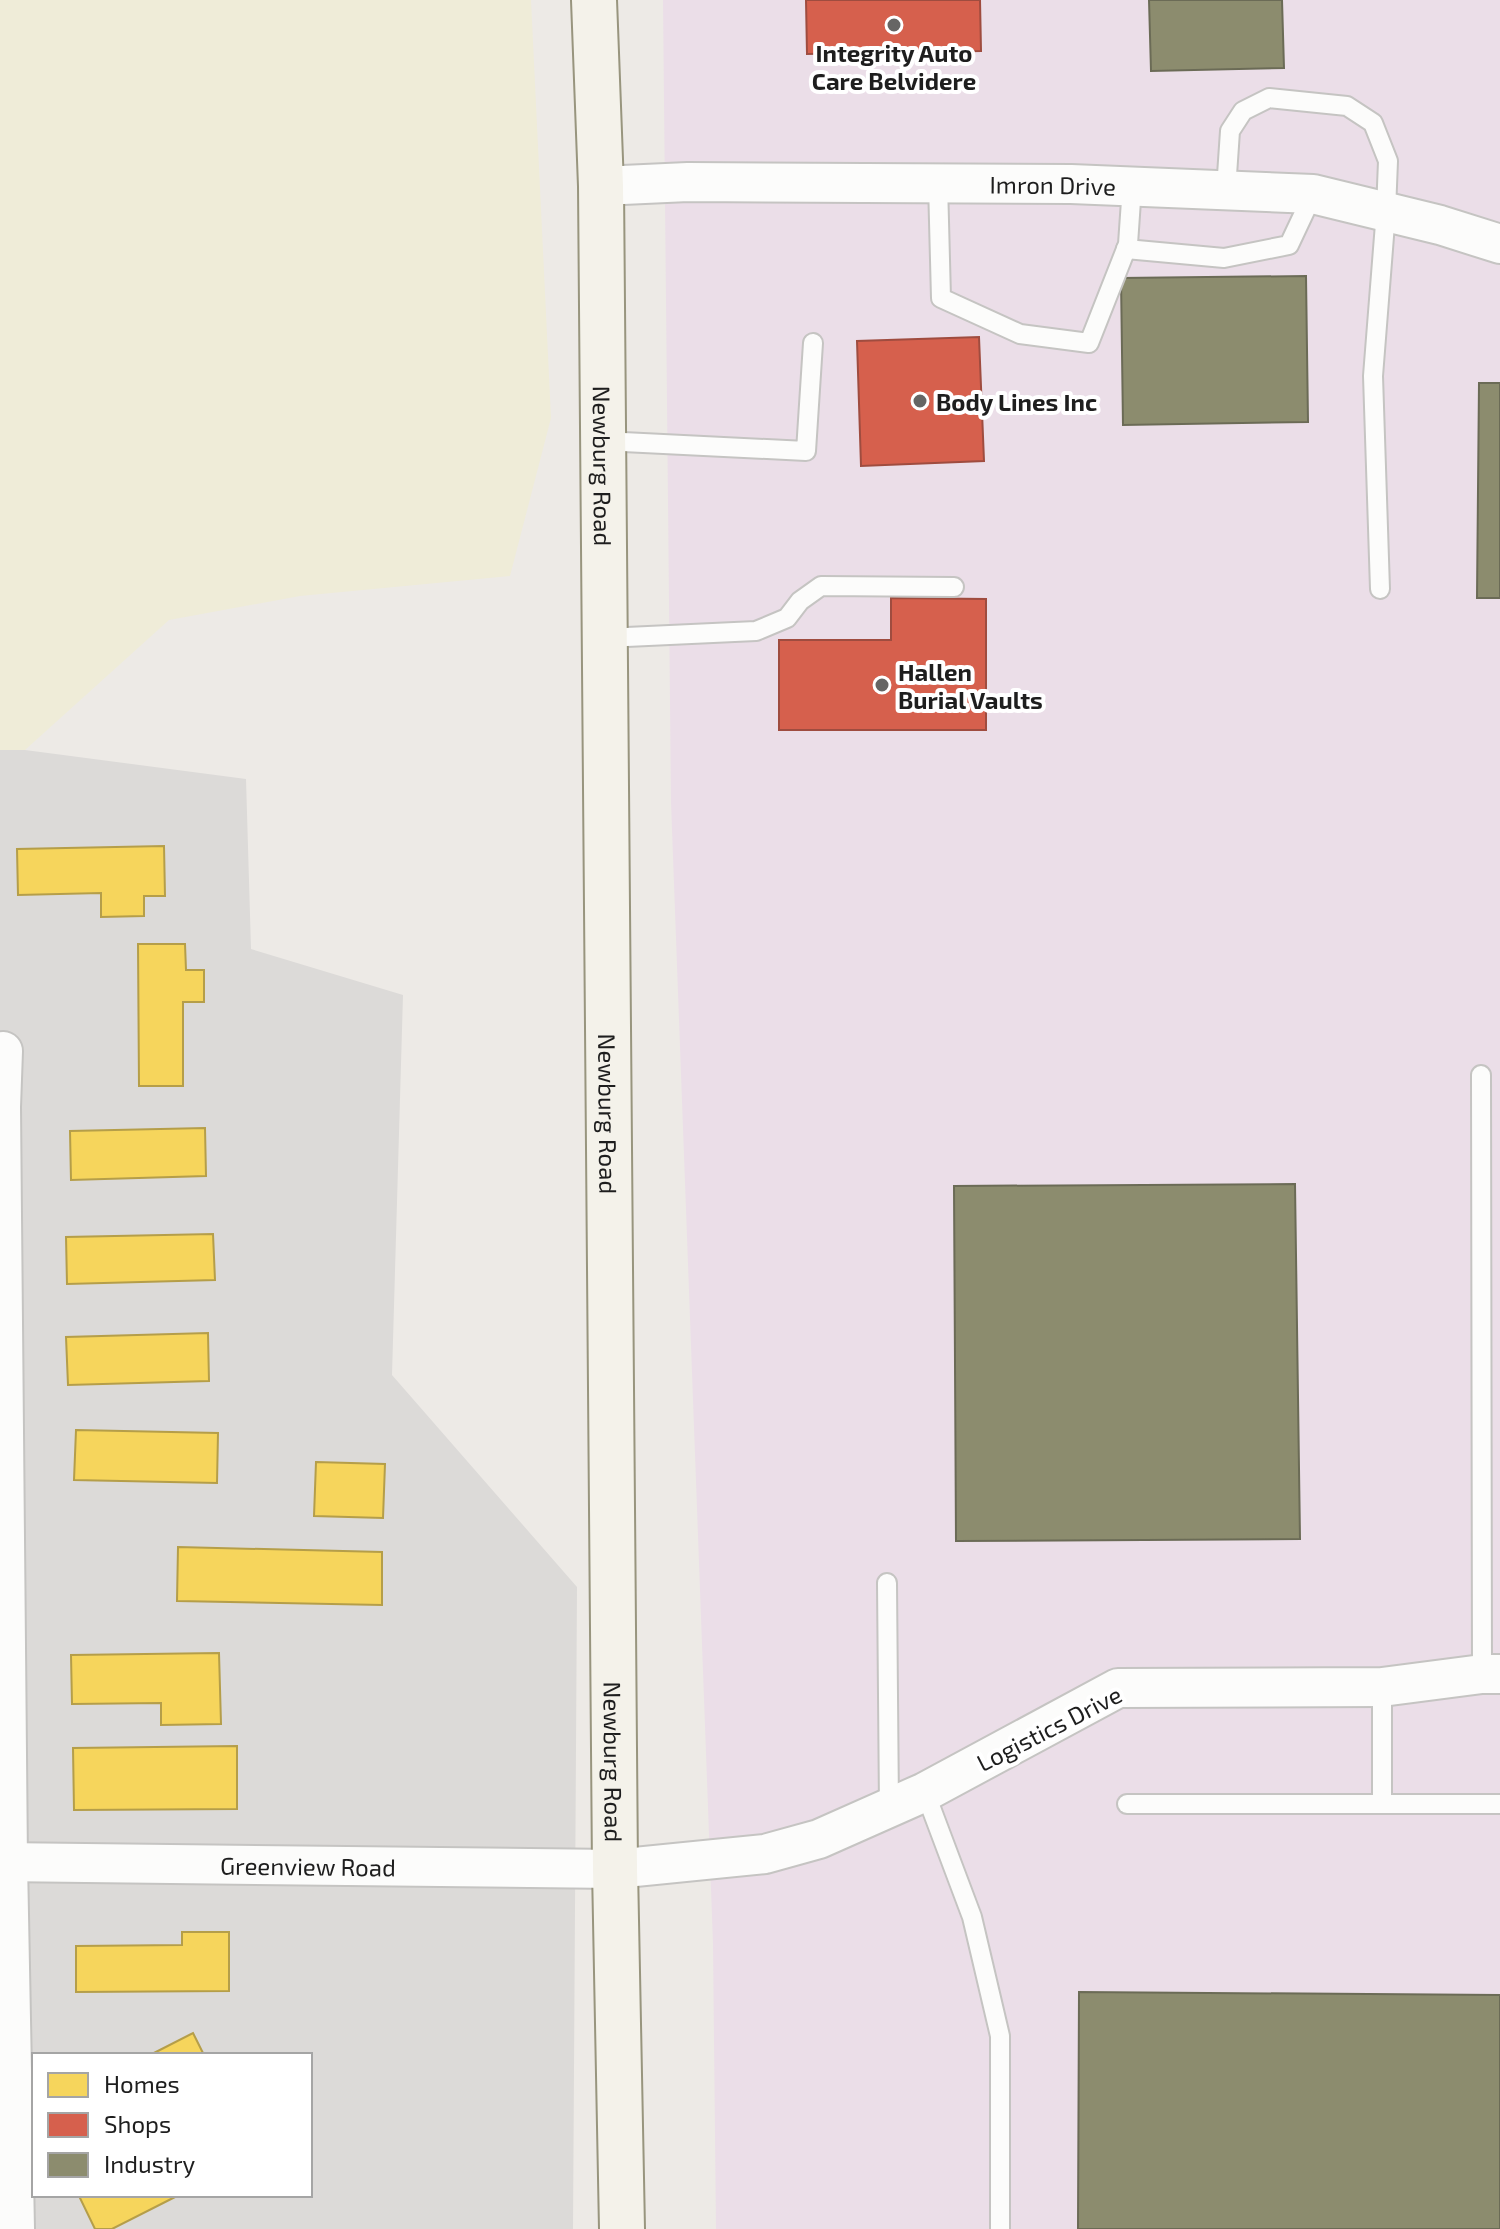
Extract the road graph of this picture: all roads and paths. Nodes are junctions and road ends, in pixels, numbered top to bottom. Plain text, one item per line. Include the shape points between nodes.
1 (594, 0) edge
2 (938, 183) junction
3 (601, 186) junction
4 (1132, 186) junction
5 (1226, 190) junction
6 (1313, 194) junction
7 (1386, 211) junction
8 (1500, 244) edge
9 (1126, 249) junction
10 (813, 343) dead end
11 (603, 441) junction
12 (954, 587) dead end
13 (1380, 589) dead end
14 (605, 638) junction
15 (3, 1051) dead end
16 (1481, 1075) dead end
17 (887, 1583) dead end
18 (1491, 1674) edge
19 (1382, 1687) junction
20 (925, 1792) junction
21 (1127, 1804) dead end
22 (1382, 1804) junction
23 (1500, 1804) edge
24 (889, 1808) junction
25 (4, 1862) edge
26 (615, 1869) junction
27 (15, 2229) edge
28 (622, 2229) edge
29 (1000, 2229) edge

1 - 3 main road, Newburg Road
2 - 3 street, Imron Drive
2 - 4 street, Imron Drive
2 - 9 lane via 941,298 1020,334 1089,343
3 - 11 main road, Newburg Road
4 - 5 street, Imron Drive
4 - 9 lane
5 - 6 street, Imron Drive
5 - 7 lane via 1230,131 1243,111 1269,98 1347,106 1373,123 1388,161
6 - 7 street, Imron Drive
6 - 9 lane via 1289,245 1224,258
7 - 8 street, Imron Drive
7 - 13 lane via 1373,376
10 - 11 lane via 806,451
11 - 14 main road, Newburg Road
12 - 14 lane via 821,586 787,618 756,631
14 - 26 main road, Newburg Road
15 - 25 street
16 - 18 lane
17 - 24 lane
18 - 19 street, Logistics Drive
19 - 20 street, Logistics Drive via 1118,1688
19 - 22 lane
20 - 24 street, Logistics Drive
20 - 29 lane via 972,1917 1000,2036
21 - 22 lane
22 - 23 lane
24 - 26 street, Logistics Drive via 819,1839 765,1854
25 - 26 street, Greenview Road
25 - 27 street
26 - 28 main road, Newburg Road

